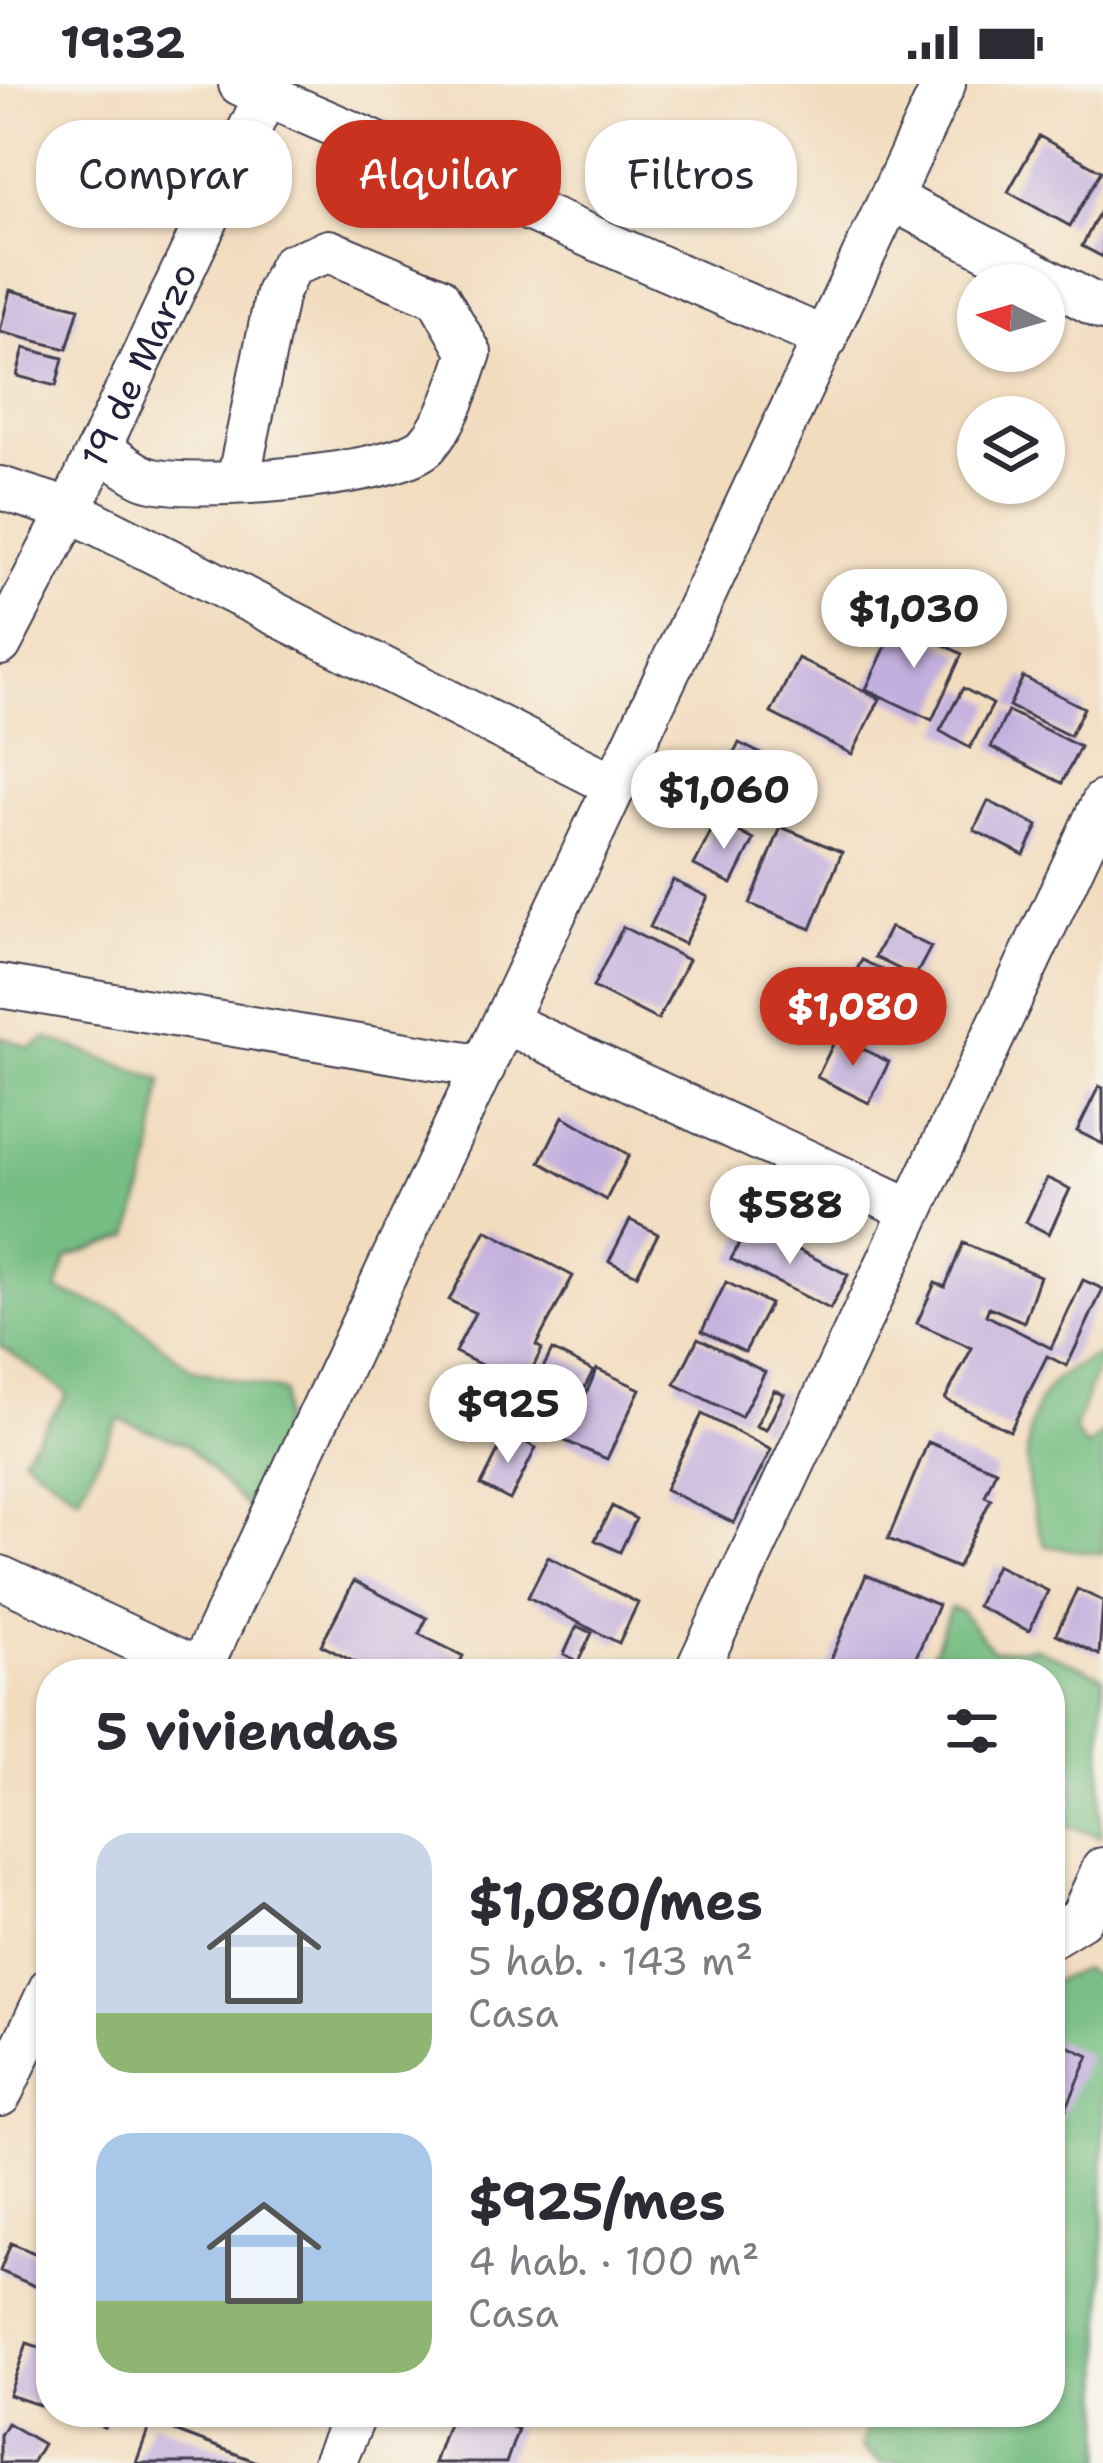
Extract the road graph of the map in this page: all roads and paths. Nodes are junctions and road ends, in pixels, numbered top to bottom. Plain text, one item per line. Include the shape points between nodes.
1 (944, 84) edge
2 (259, 87) edge
3 (892, 199) junction
4 (1103, 309) edge
5 (826, 339) junction
6 (99, 448) junction
7 (238, 481) junction
8 (0, 488) edge
9 (70, 510) junction
10 (0, 644) edge
11 (616, 786) junction
12 (1103, 802) edge
13 (0, 986) edge
14 (507, 1022) junction
15 (484, 1067) junction
16 (912, 1210) junction
17 (0, 1577) edge
18 (172, 1659) edge
19 (205, 1659) edge
20 (702, 1659) edge
21 (1103, 1869) edge
22 (1065, 1927) edge
23 (36, 2019) edge
24 (0, 2096) edge
25 (350, 2427) edge
26 (334, 2463) edge

1 - 3 street
2 - 5 street
2 - 6 street, 19 de Marzo
3 - 4 street
3 - 5 street
5 - 11 street
6 - 7 street via 148,479
6 - 9 street, 19 de Marzo
7 - 7 street via 353,473 424,448 452,405 470,353 438,297 329,251 291,266 277,293
8 - 9 street
9 - 10 street, 19 de Marzo
9 - 11 street
11 - 14 street
12 - 16 street
13 - 15 street
14 - 15 street
14 - 16 street
15 - 19 street
16 - 20 street
17 - 18 street
21 - 22 street via 1081,1918
23 - 24 street
25 - 26 street

